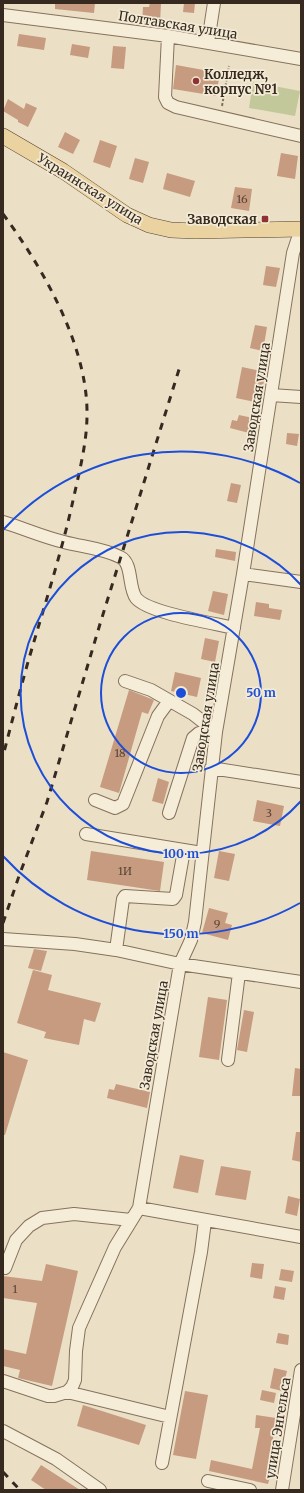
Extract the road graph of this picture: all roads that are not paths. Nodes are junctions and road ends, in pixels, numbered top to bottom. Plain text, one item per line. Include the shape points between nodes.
1 (214, 3) edge
2 (3, 15) edge
3 (168, 36) junction
4 (208, 42) junction
5 (301, 59) edge
6 (3, 136) edge
7 (301, 136) edge
8 (301, 229) edge
9 (271, 395) junction
10 (301, 397) edge
11 (3, 522) edge
12 (243, 574) junction
13 (301, 582) edge
14 (234, 628) junction
15 (125, 681) dead end
16 (169, 701) junction
17 (216, 732) junction
18 (212, 768) junction
19 (301, 782) edge
20 (95, 800) dead end
21 (169, 813) dead end
22 (86, 834) dead end
23 (184, 850) junction
24 (202, 853) junction
25 (3, 938) edge
26 (116, 950) junction
27 (180, 964) junction
28 (239, 973) junction
29 (301, 982) edge
30 (228, 1060) dead end
31 (139, 1208) junction
32 (131, 1220) junction
33 (205, 1221) junction
34 (301, 1236) edge
35 (5, 1268) dead end
36 (301, 1370) edge
37 (3, 1381) edge
38 (67, 1392) junction
39 (170, 1417) junction
40 (3, 1431) edge
41 (162, 1463) dead end
42 (208, 1481) dead end
43 (100, 1490) edge
44 (250, 1490) edge
45 (282, 1490) edge

1 - 4 street
2 - 3 street, Полтавская улица
3 - 4 street, Полтавская улица
3 - 7 street via 164,97 168,103
4 - 5 street, Полтавская улица
6 - 8 main road, Украинская улица via 63,171 128,215 149,225 188,231
8 - 9 street, Заводская улица via 293,253
9 - 10 street
9 - 12 street, Заводская улица
11 - 14 street via 120,557 126,562 137,599 150,608
12 - 13 street
12 - 14 street, Заводская улица
14 - 17 street, Заводская улица
15 - 16 street via 139,684
16 - 17 street via 193,714
16 - 20 street via 158,716 123,804 116,808
17 - 18 street, Заводская улица
17 - 21 street via 199,733 193,738
18 - 19 street
18 - 24 street, Заводская улица
22 - 23 street
23 - 24 street
23 - 26 street via 173,900 125,896
24 - 27 street, Заводская улица via 193,931
25 - 26 street
26 - 27 street
27 - 28 street
27 - 31 street, Заводская улица
28 - 29 street
28 - 30 street
31 - 32 street
31 - 33 street
32 - 35 street via 74,1214 42,1218 29,1226 16,1240
32 - 38 street via 115,1247 79,1328 74,1380
33 - 34 street
33 - 39 street
36 - 45 street, улица Энгельса
37 - 38 street via 48,1396
38 - 39 street
39 - 41 street
40 - 43 street via 56,1460
42 - 44 street

